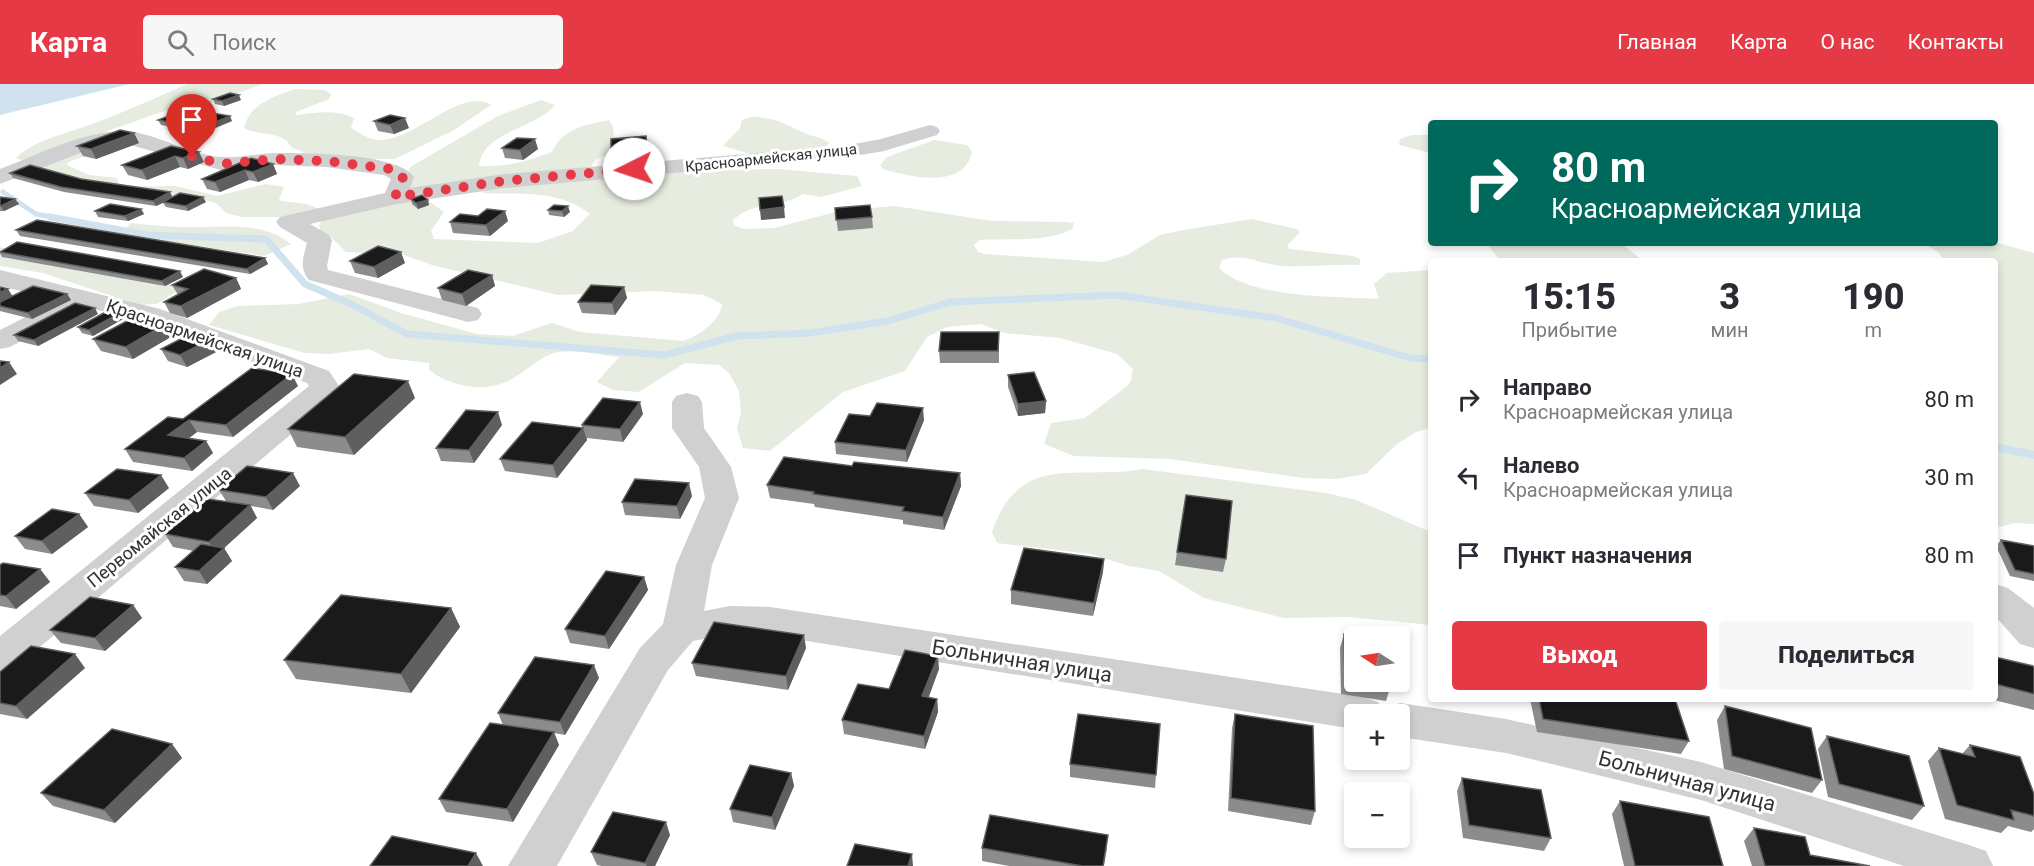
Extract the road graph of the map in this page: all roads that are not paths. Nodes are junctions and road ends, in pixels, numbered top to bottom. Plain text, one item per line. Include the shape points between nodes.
1 (930, 131) dead end
2 (0, 177) edge
3 (395, 197) junction
4 (0, 278) edge
5 (84, 298) junction
6 (468, 314) dead end
7 (0, 341) edge
8 (318, 396) joint
9 (687, 402) dead end
10 (1998, 599) edge
11 (681, 629) junction
12 (2034, 634) edge
13 (0, 658) edge
14 (1344, 711) edge
15 (1410, 722) edge
16 (532, 866) edge
17 (1970, 866) edge

1 - 3 street, Красноармейская улица via 843,153 515,180
2 - 3 street via 88,143 123,137 221,164 304,159 390,169 403,177
3 - 6 street, Красноармейская улица via 288,222 320,240 314,266 318,275
4 - 5 street, Красноармейская улица
5 - 7 street
5 - 8 street, Красноармейская улица via 150,315 319,377 324,386
8 - 13 street, Первомайская улица
9 - 11 street via 688,428 715,467 722,498 694,565
10 - 12 street via 2014,610
11 - 14 street, Больничная улица via 730,620 770,621
11 - 16 street via 654,659
15 - 17 street, Больничная улица via 1506,736 1701,781

